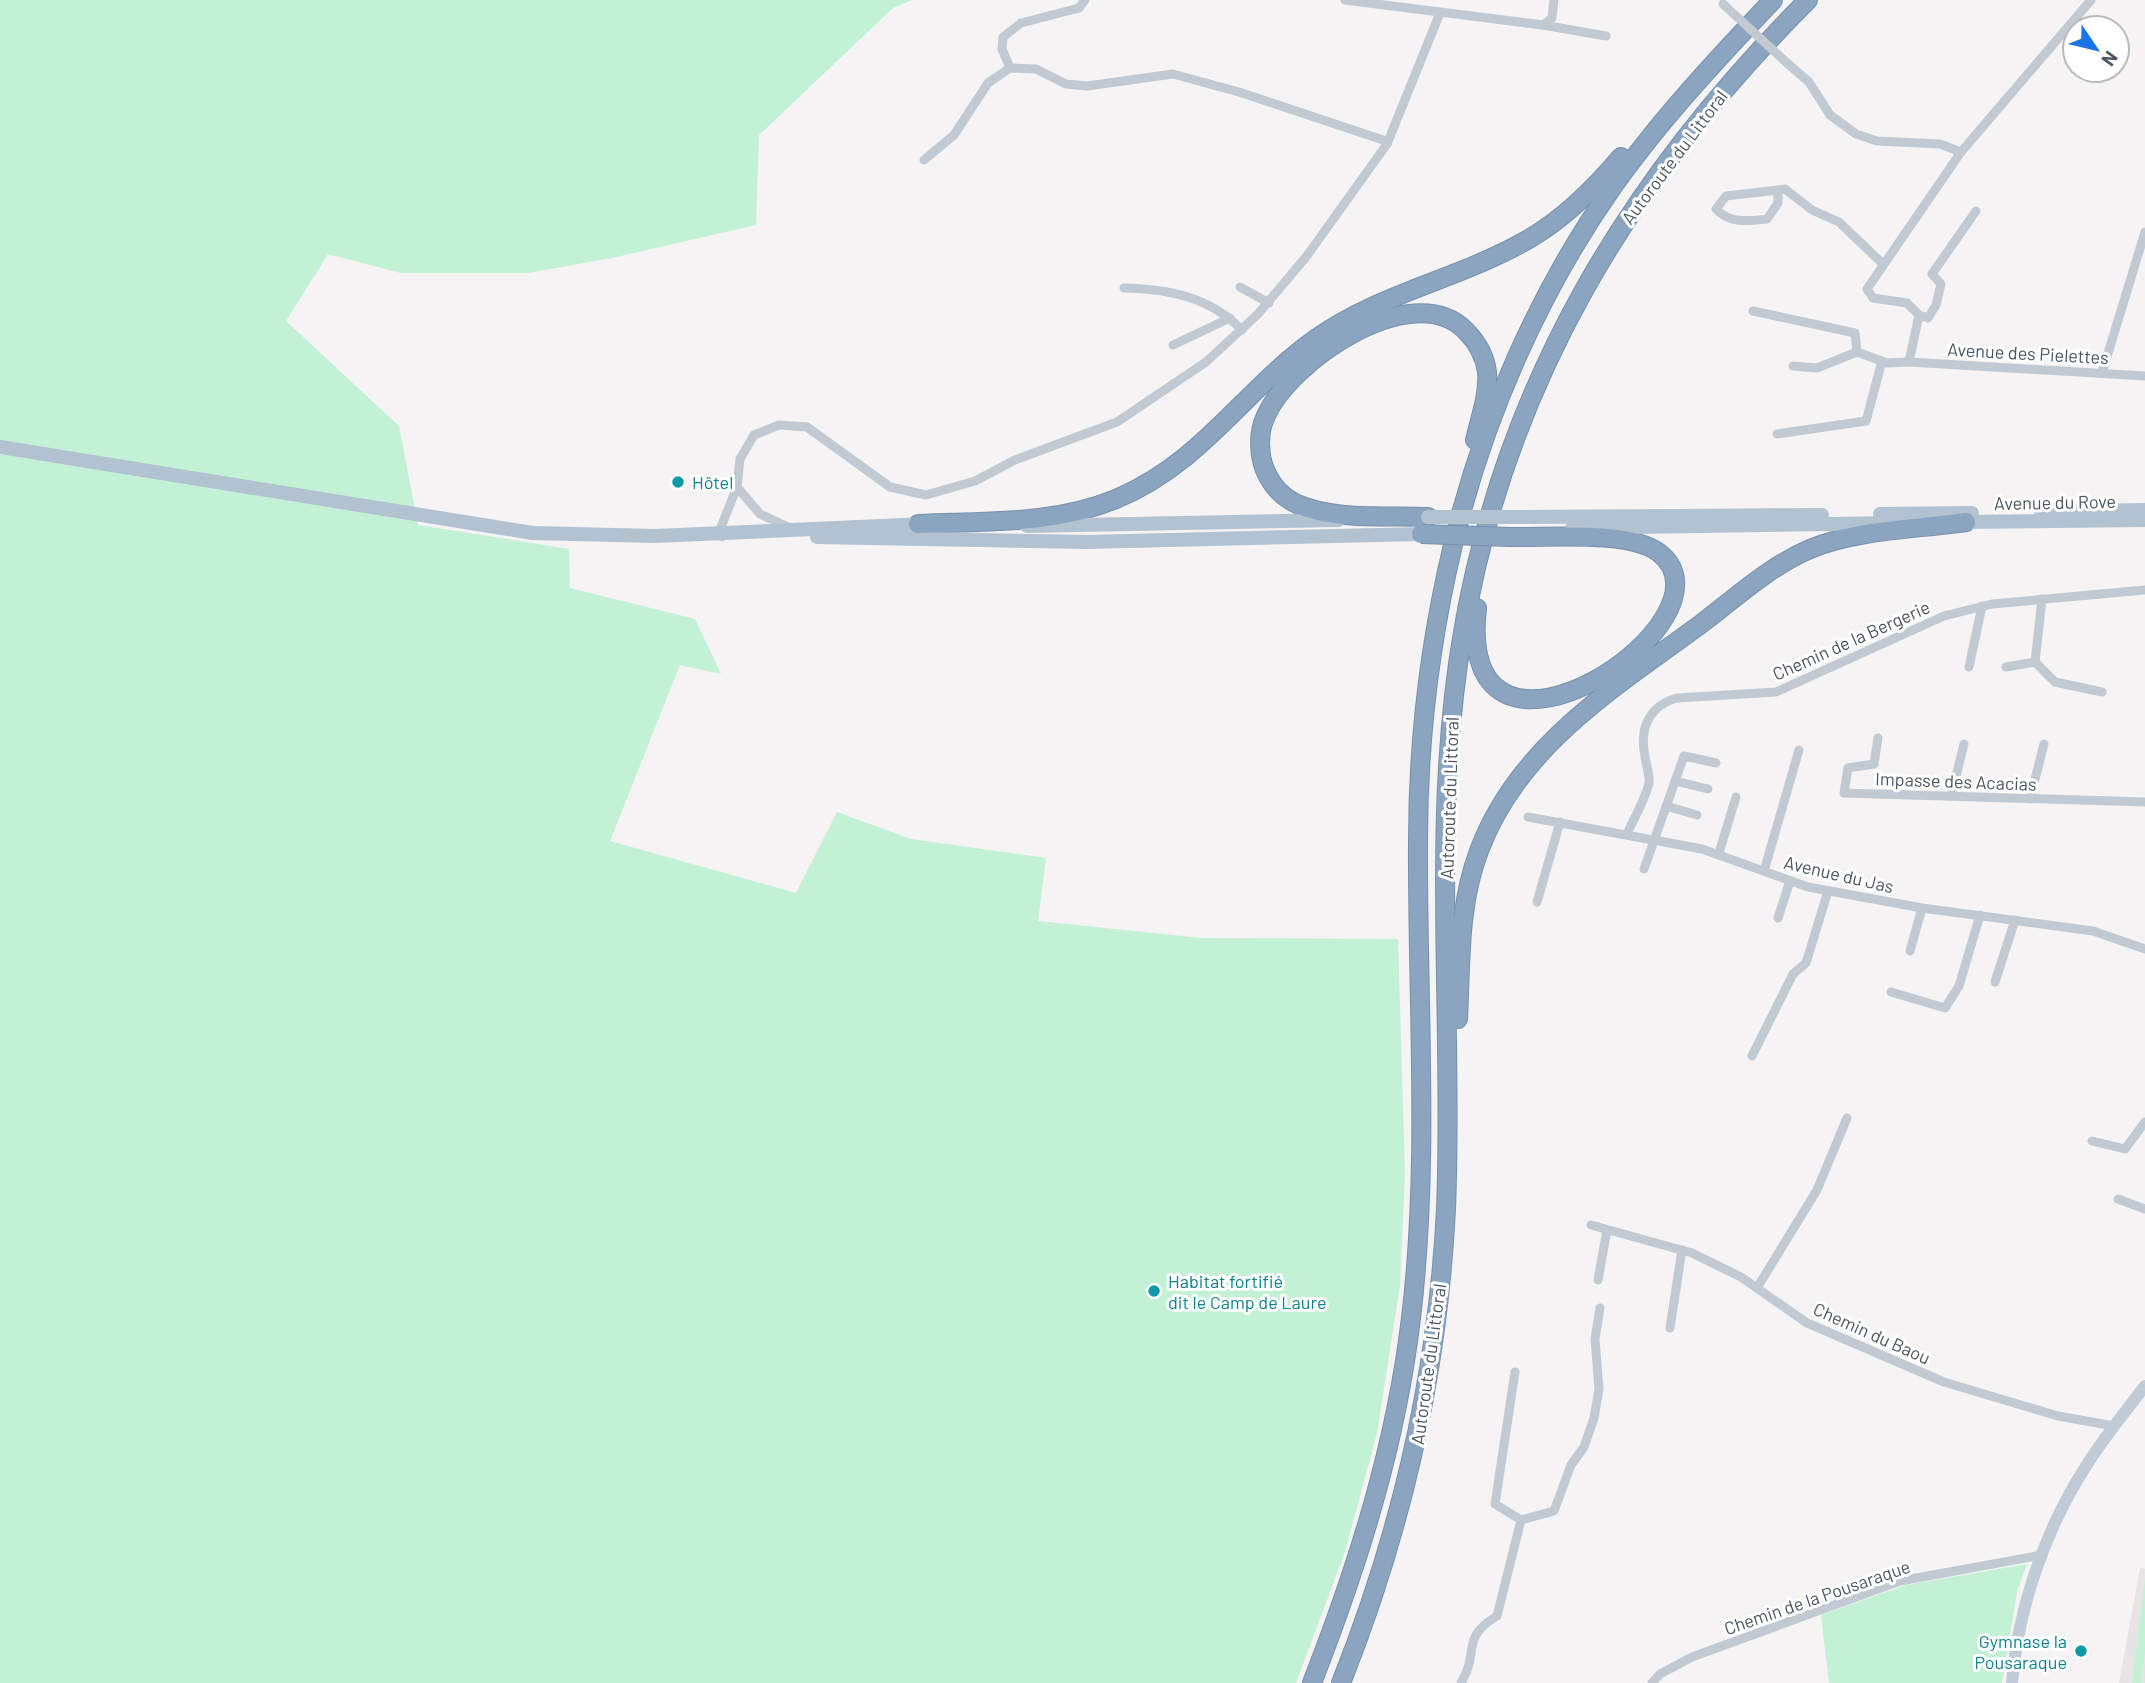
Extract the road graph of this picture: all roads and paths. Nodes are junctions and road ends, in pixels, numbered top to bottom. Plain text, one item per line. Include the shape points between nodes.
1 (1085, 0) edge
2 (1345, 0) edge
3 (1554, 0) edge
4 (1763, 0) edge
5 (1773, 0) edge
6 (1808, 0) edge
7 (2091, 0) edge
8 (1721, 2) edge
9 (1440, 13) junction
10 (1543, 25) junction
11 (1606, 36) dead end
12 (1010, 68) junction
13 (1387, 144) junction
14 (1961, 152) junction
15 (924, 160) dead end
16 (1778, 190) junction
17 (1976, 211) dead end
18 (2145, 232) edge
19 (1883, 264) junction
20 (1124, 288) dead end
21 (1240, 288) dead end
22 (1577, 301) junction
23 (1269, 303) junction
24 (1753, 312) dead end
25 (1919, 316) junction
26 (1230, 318) junction
27 (1242, 330) junction
28 (1173, 345) dead end
29 (1857, 352) junction
30 (1882, 361) junction
31 (1909, 362) junction
32 (1793, 366) dead end
33 (2102, 373) junction
34 (2145, 376) edge
35 (1777, 434) dead end
36 (0, 447) edge
37 (737, 487) junction
38 (755, 508) junction
39 (2145, 510) edge
40 (1428, 517) junction
41 (2145, 520) edge
42 (1966, 522) junction
43 (918, 524) junction
44 (794, 528) junction
45 (1511, 528) junction
46 (1416, 534) joint
47 (745, 535) junction
48 (722, 536) junction
49 (2145, 590) edge
50 (2042, 599) junction
51 (1982, 606) junction
52 (2035, 663) junction
53 (1969, 667) dead end
54 (2006, 667) dead end
55 (2102, 692) dead end
56 (1878, 738) dead end
57 (1964, 744) dead end
58 (2044, 744) dead end
59 (1799, 750) dead end
60 (1716, 763) dead end
61 (1675, 781) junction
62 (1708, 789) dead end
63 (1951, 796) junction
64 (1736, 797) dead end
65 (2030, 799) junction
66 (2145, 802) edge
67 (1666, 806) junction
68 (1696, 815) dead end
69 (1528, 817) dead end
70 (1560, 822) junction
71 (1626, 834) junction
72 (1418, 836) junction
73 (1653, 838) junction
74 (1719, 853) junction
75 (1644, 869) dead end
76 (1764, 871) junction
77 (1790, 881) junction
78 (1828, 891) junction
79 (1537, 902) dead end
80 (1922, 908) junction
81 (1980, 915) junction
82 (1778, 918) dead end
83 (2015, 920) junction
84 (2145, 949) edge
85 (1910, 951) dead end
86 (1994, 982) dead end
87 (1891, 992) dead end
88 (1752, 1056) dead end
89 (1847, 1118) dead end
90 (2145, 1122) edge
91 (2092, 1141) dead end
92 (2118, 1199) dead end
93 (2145, 1209) edge
94 (1446, 1211) junction
95 (1591, 1225) dead end
96 (1607, 1230) junction
97 (1682, 1250) junction
98 (1598, 1280) dead end
99 (1757, 1288) junction
100 (1600, 1308) dead end
101 (1670, 1328) dead end
102 (1515, 1371) dead end
103 (2145, 1386) edge
104 (2114, 1426) junction
105 (1521, 1520) junction
106 (2042, 1555) junction
107 (1312, 1683) edge
108 (1341, 1683) edge
109 (1461, 1683) edge
110 (1652, 1683) edge
111 (2012, 1683) edge

1 - 12 street via 1079,8 1021,23 1003,37 1002,49
2 - 9 street
3 - 10 street via 1552,18
4 - 43 highway via 1606,175 1561,218 1515,246 1394,296 1318,337 1186,458 1153,480 1116,498 1061,515
5 - 72 highway, Autoroute du Littoral via 1689,90 1614,186 1562,271 1510,373 1461,517 1439,614 1425,721
6 - 22 highway, Autoroute du Littoral via 1706,110 1643,191
7 - 14 street
8 - 14 street, bridge via 1809,82 1830,115 1856,134 1877,141 1940,144
9 - 10 street
9 - 13 street
10 - 11 street
12 - 13 street via 1036,69 1066,83 1087,86 1173,74
12 - 15 street via 988,83 954,135
13 - 23 street
14 - 19 street
16 - 16 street via 1726,196 1716,208 1725,218 1767,219 1778,203
16 - 19 street via 1785,189 1839,222
17 - 25 street via 1932,274 1941,284 1936,305 1928,318
18 - 33 street
19 - 25 street via 1867,289 1873,298 1907,303
20 - 26 street via 1162,289 1209,305
21 - 23 street
22 - 45 highway via 1498,506 1479,590 1476,649 1483,671 1496,686 1535,700 1557,697 1609,672 1644,644 1669,613 1675,596 1671,569 1658,552 1608,539
22 - 94 highway, Autoroute du Littoral via 1523,417 1497,491 1463,631 1447,789
23 - 27 street
24 - 29 street via 1855,333
25 - 31 street
26 - 27 street
26 - 28 street
27 - 37 street via 1197,368 1117,422 945,492 912,494 890,487 807,427 779,425 754,435 740,459
29 - 30 street, Avenue des Pielettes
29 - 32 street via 1817,368
30 - 31 street, Avenue des Pielettes
30 - 35 street via 1866,421
31 - 33 street, Avenue des Pielettes
33 - 34 street, Avenue des Pielettes
36 - 48 main road via 533,533
37 - 38 street
37 - 48 street
38 - 44 street via 773,523
38 - 47 street via 756,519
39 - 45 main road
40 - 43 main road via 1052,526
40 - 45 main road, bridge
40 - 72 highway via 1310,509 1283,495 1262,460 1264,418 1298,374 1328,349 1365,328 1412,312 1443,316 1462,328 1483,355 1487,372 1485,397 1430,622 1419,742
41 - 42 main road, Avenue du Rove
42 - 45 main road, Avenue du Rove
42 - 94 highway via 1839,540 1784,563 1598,699 1538,753 1507,793 1479,851 1466,895
43 - 44 main road
44 - 47 main road
45 - 46 highway, bridge
46 - 47 main road via 1086,541
47 - 48 main road
49 - 50 street, Chemin de la Bergerie
50 - 51 street, Chemin de la Bergerie
50 - 52 street
51 - 53 street
51 - 71 street, Chemin de la Bergerie via 1944,616 1776,692 1662,702 1645,723 1650,781
52 - 54 street
52 - 55 street via 2055,682
56 - 63 street, Impasse des Acacias via 1874,764 1848,768 1844,793
57 - 63 street
58 - 65 street
59 - 76 street
60 - 61 street via 1684,756
61 - 62 street
61 - 67 street
63 - 65 street, Impasse des Acacias
64 - 74 street
65 - 66 street, Impasse des Acacias
67 - 68 street
67 - 73 street
69 - 70 street, Avenue du Jas
70 - 71 street, Avenue du Jas
70 - 79 street
71 - 73 street, Avenue du Jas
72 - 107 highway, Autoroute du Littoral via 1421,1107 1411,1318 1384,1472
73 - 74 street, Avenue du Jas
73 - 75 street
74 - 76 street, Avenue du Jas
76 - 77 street, Avenue du Jas
77 - 78 street, Avenue du Jas
77 - 82 street
78 - 80 street, Avenue du Jas
78 - 88 street via 1806,963 1793,974
80 - 81 street, Avenue du Jas
80 - 85 street
81 - 83 street, Avenue du Jas
81 - 87 street via 1959,986 1945,1008
83 - 84 street, Avenue du Jas via 2093,931
83 - 86 street
89 - 99 street via 1817,1190
90 - 91 street via 2125,1149
92 - 93 street
94 - 108 highway, Autoroute du Littoral via 1439,1299 1417,1444 1364,1625
95 - 96 street, Chemin du Baou
96 - 97 street, Chemin du Baou
96 - 98 street
97 - 99 street, Chemin du Baou
97 - 101 street
99 - 104 street, Chemin du Baou via 1807,1323 1944,1382 2057,1416
100 - 105 street via 1595,1339 1599,1389 1584,1447 1571,1465 1554,1511
102 - 105 street via 1495,1504
103 - 104 street
104 - 106 street via 2087,1463
105 - 109 street via 1497,1616 1472,1637 1470,1667
106 - 110 street, Chemin de la Pousaraque via 1900,1581 1692,1657
106 - 111 street

